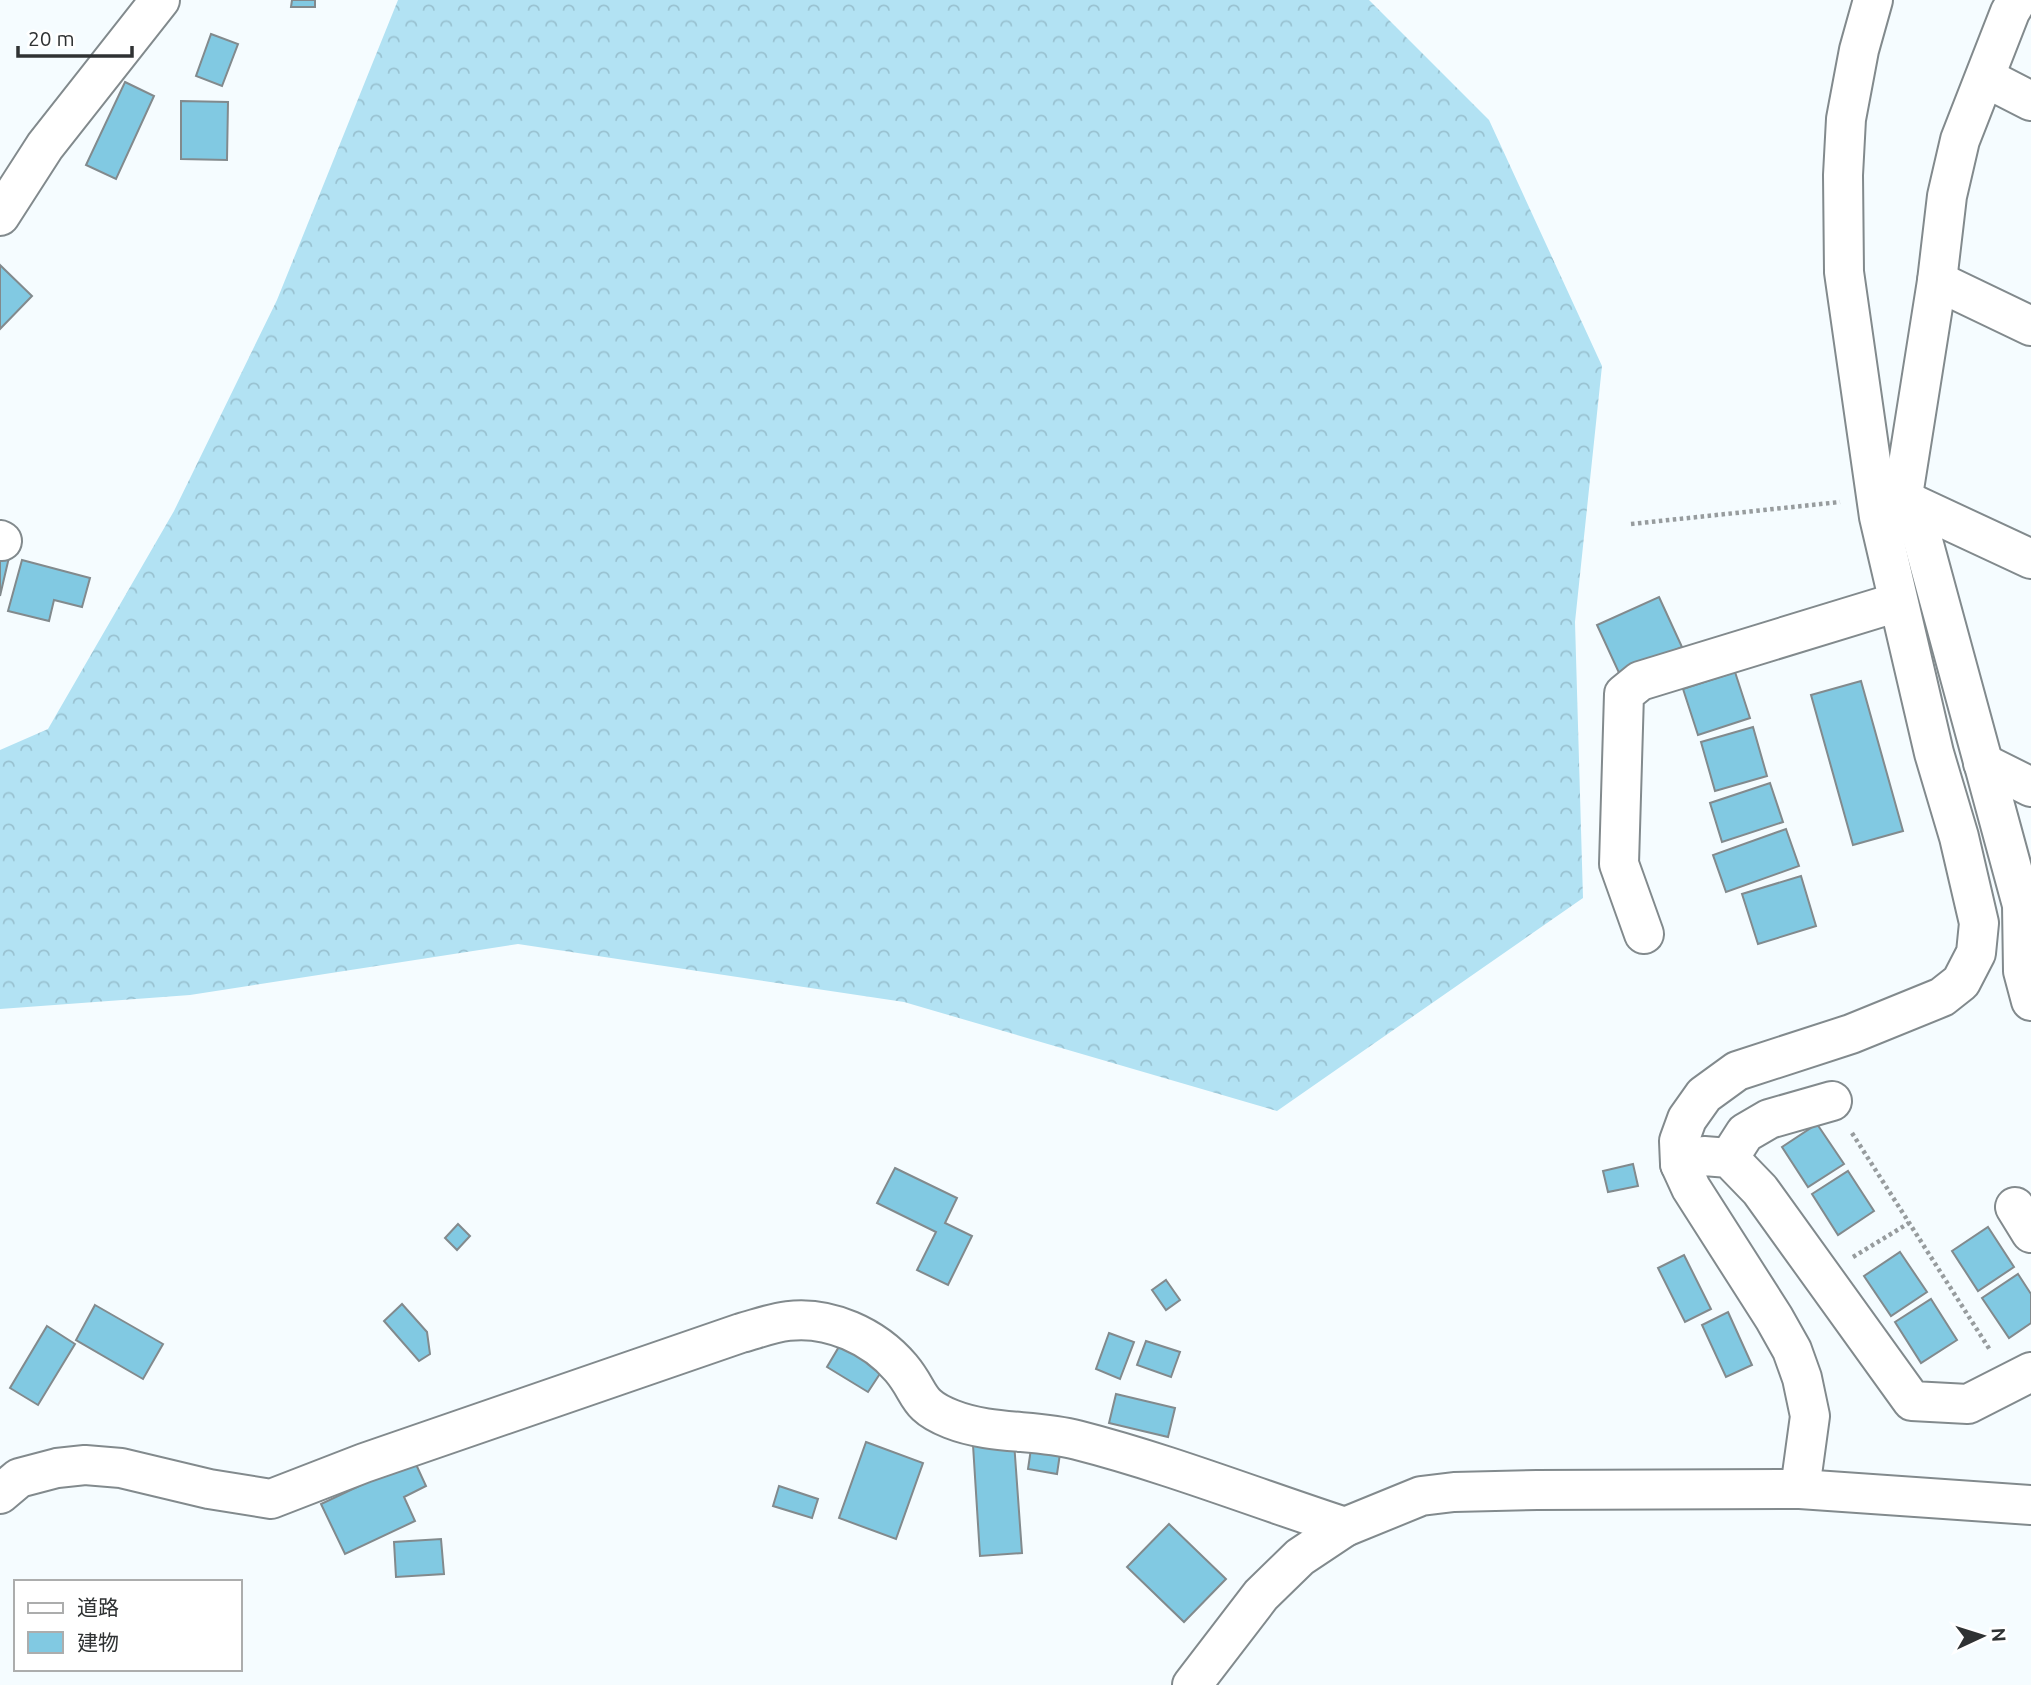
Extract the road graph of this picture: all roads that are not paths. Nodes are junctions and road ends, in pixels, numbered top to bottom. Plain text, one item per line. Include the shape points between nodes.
1 (160, 0) edge
2 (1873, 0) edge
3 (2017, 0) edge
4 (1986, 78) junction
5 (2031, 101) edge
6 (0, 216) edge
7 (1937, 281) junction
8 (2031, 326) edge
9 (1892, 507) junction
10 (2031, 559) edge
11 (1898, 602) junction
12 (1983, 763) junction
13 (2031, 787) edge
14 (1643, 934) dead end
15 (2031, 1001) edge
16 (1832, 1101) road end
17 (1730, 1158) junction
18 (1680, 1164) junction
19 (2021, 1378) edge
20 (1800, 1489) junction
21 (0, 1494) edge
22 (2031, 1505) edge
23 (1345, 1527) junction
24 (1192, 1685) edge

1 - 6 street via 45,146
2 - 9 street via 1846,119 1844,272
3 - 4 street
4 - 5 street
4 - 7 street via 1960,140 1947,196
7 - 8 street
7 - 9 street
9 - 10 street
9 - 11 street
9 - 12 street
11 - 14 street via 1640,681 1624,694 1619,864
11 - 18 street via 1979,923 1976,953 1961,982 1942,997 1851,1034 1737,1071 1704,1095 1687,1118 1679,1141
12 - 13 street
12 - 15 street via 2022,905 2023,971
16 - 17 street via 1769,1119 1745,1133
17 - 18 street via 1704,1156
17 - 19 street via 1760,1190 1912,1401 1968,1404
18 - 20 street via 1792,1350 1810,1416
20 - 22 street
20 - 23 street via 1454,1492 1421,1496
21 - 23 street via 19,1478 85,1465 121,1468 271,1499 741,1333 787,1321 816,1320 856,1333 878,1348 901,1369 920,1401 953,1420 1076,1439
23 - 24 street via 1300,1557 1261,1595

